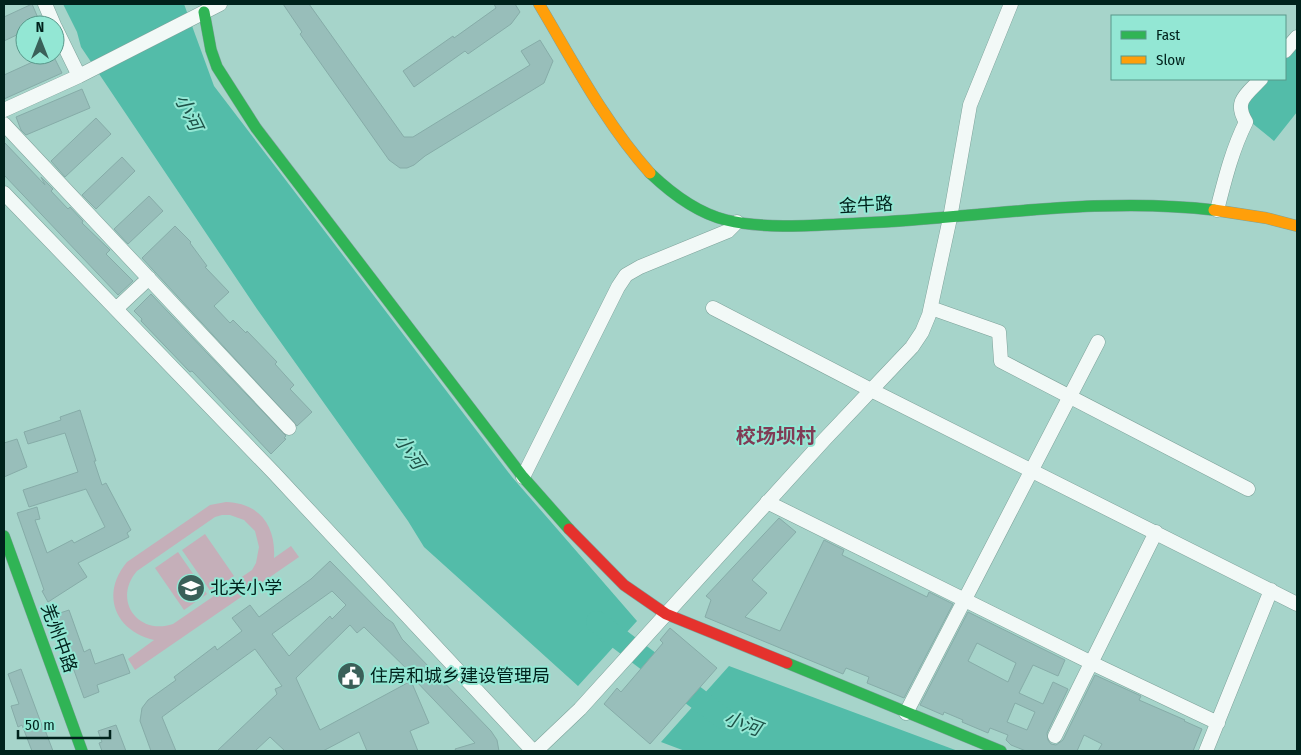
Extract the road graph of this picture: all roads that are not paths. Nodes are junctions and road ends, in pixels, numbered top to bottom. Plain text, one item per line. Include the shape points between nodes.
1 (220, 4) edge
2 (539, 4) edge
3 (1011, 4) edge
4 (201, 14) junction
5 (1297, 37) edge
6 (65, 47) edge
7 (1286, 50) edge
8 (79, 76) junction
9 (1260, 80) edge
10 (4, 110) edge
11 (4, 124) edge
12 (5, 198) edge
13 (1217, 210) junction
14 (950, 218) junction
15 (737, 222) junction
16 (1297, 226) edge
17 (148, 278) junction
18 (117, 308) junction
19 (713, 308) dead end
20 (931, 308) junction
21 (1098, 342) dead end
22 (871, 390) junction
23 (1070, 397) junction
24 (289, 428) dead end
25 (1032, 470) junction
26 (523, 477) junction
27 (1248, 489) dead end
28 (767, 502) junction
29 (1156, 532) junction
30 (4, 536) edge
31 (4, 563) edge
32 (1271, 590) junction
33 (964, 600) junction
34 (1297, 604) edge
35 (663, 618) junction
36 (1091, 663) junction
37 (906, 713) junction
38 (1218, 723) junction
39 (1055, 736) dead end
40 (72, 751) edge
41 (82, 751) edge
42 (533, 751) edge
43 (1001, 751) edge
44 (1206, 751) edge

1 - 4 street
2 - 15 main road, 金牛路 via 605,113 640,162 683,200 710,214
3 - 14 street via 970,105
4 - 8 street
4 - 26 main road via 217,67 256,128
5 - 7 street
6 - 8 street
8 - 10 street
9 - 13 street via 1241,101 1240,109 1246,122 1236,142
11 - 17 street
12 - 18 street
13 - 14 main road, 金牛路 via 1096,207
13 - 16 main road, 金牛路 via 1263,216
14 - 15 main road, 金牛路 via 834,224
14 - 20 street
15 - 26 street via 728,231 626,274
17 - 18 street
17 - 24 street
18 - 42 street
19 - 22 street
20 - 22 street via 912,347
20 - 23 street via 999,332 1001,361
21 - 23 street
22 - 25 street
22 - 28 street
23 - 25 street
23 - 27 street
25 - 29 street
25 - 33 street
26 - 35 main road via 558,519 624,585
28 - 33 street
28 - 35 street
29 - 32 street
29 - 36 street
30 - 41 main road, 羌州中路
31 - 40 main road, 羌州中路
32 - 34 street
32 - 38 street
33 - 36 street
33 - 37 street
35 - 37 main road
35 - 42 street via 580,708
36 - 38 street
36 - 39 street
37 - 43 main road
38 - 44 street

